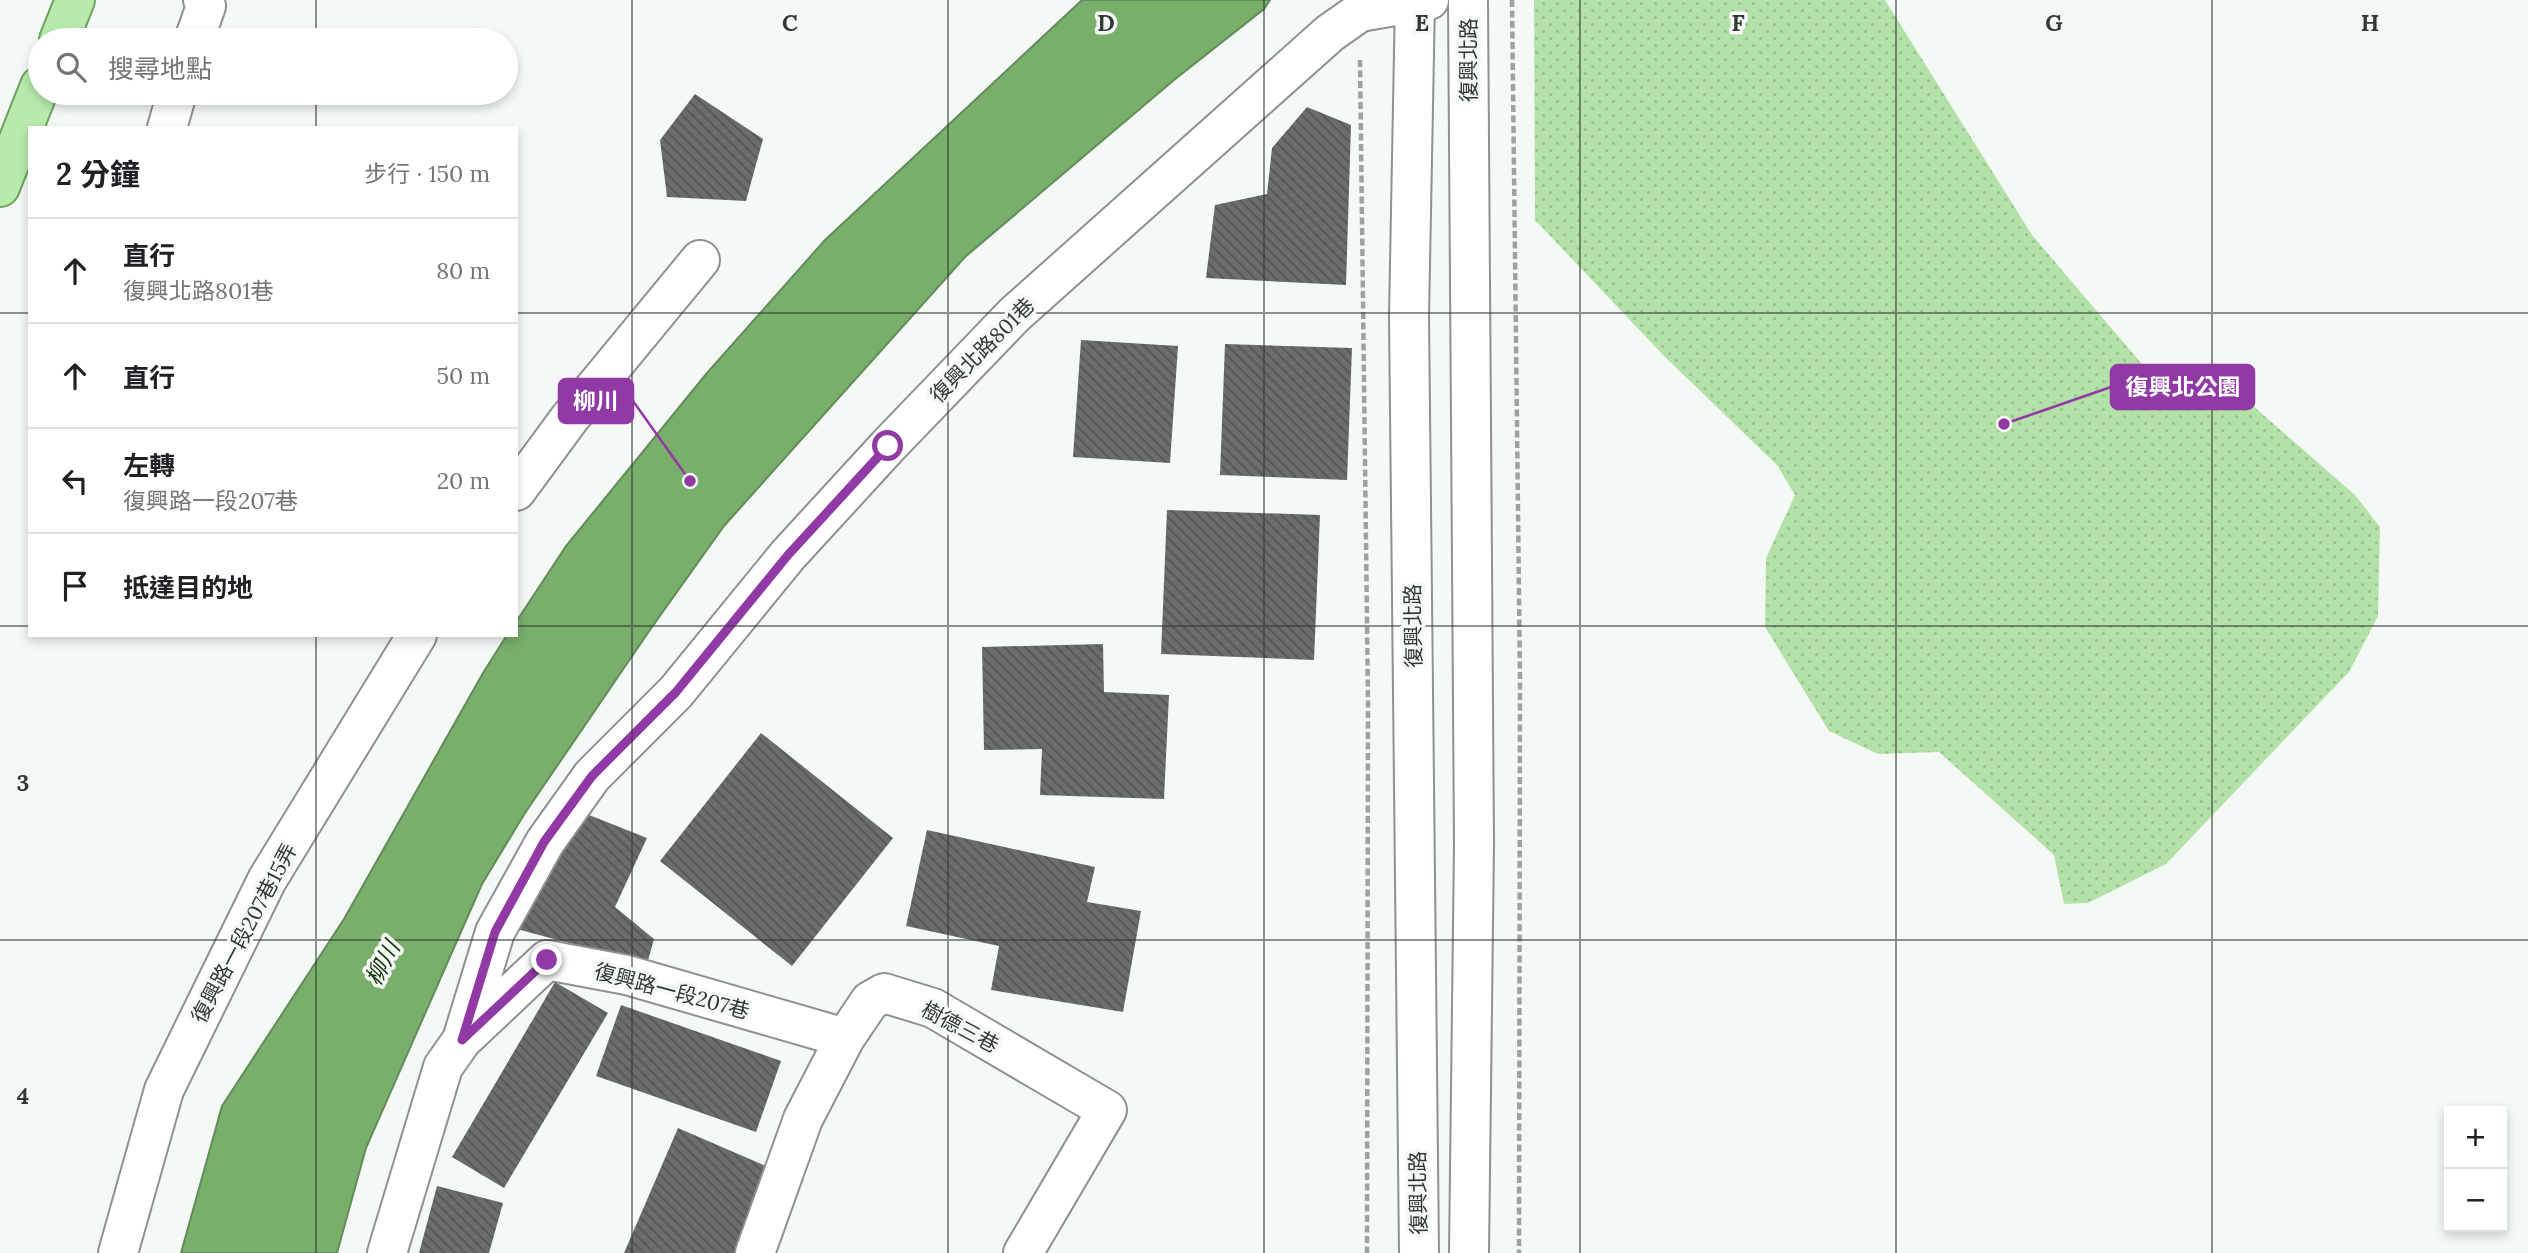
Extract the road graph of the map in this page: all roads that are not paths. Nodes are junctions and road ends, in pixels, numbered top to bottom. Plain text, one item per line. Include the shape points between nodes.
1 (75, 0) edge
2 (204, 0) edge
3 (1468, 0) edge
4 (1420, 1) edge
5 (64, 28) edge
6 (198, 28) edge
7 (32, 105) edge
8 (174, 105) edge
9 (168, 126) edge
10 (0, 187) edge
11 (700, 260) dead end
12 (518, 488) edge
13 (417, 637) edge
14 (845, 1038) junction
15 (462, 1040) junction
16 (118, 1253) edge
17 (387, 1253) edge
18 (755, 1253) edge
19 (1023, 1253) edge
20 (1419, 1253) edge
21 (1469, 1253) edge

1 - 5 main road
2 - 6 street
3 - 21 street, 復興北路 via 1474,831
4 - 15 street, 復興北路801巷 via 1360,12 1330,33 1014,315 888,446 788,555 676,692 592,776 544,842 495,932
4 - 20 street, 復興北路 via 1409,331
7 - 10 main road
8 - 9 street
11 - 12 street
13 - 16 street, 復興路一段207巷15弄 via 267,880 164,1090
14 - 15 street, 復興路一段207巷 via 627,975 547,960
14 - 18 street, 樹德三巷 via 803,1119
14 - 19 street, 樹德三巷 via 870,1001 884,993 933,1008 1107,1110
15 - 17 street, 復興路一段207巷 via 443,1067

